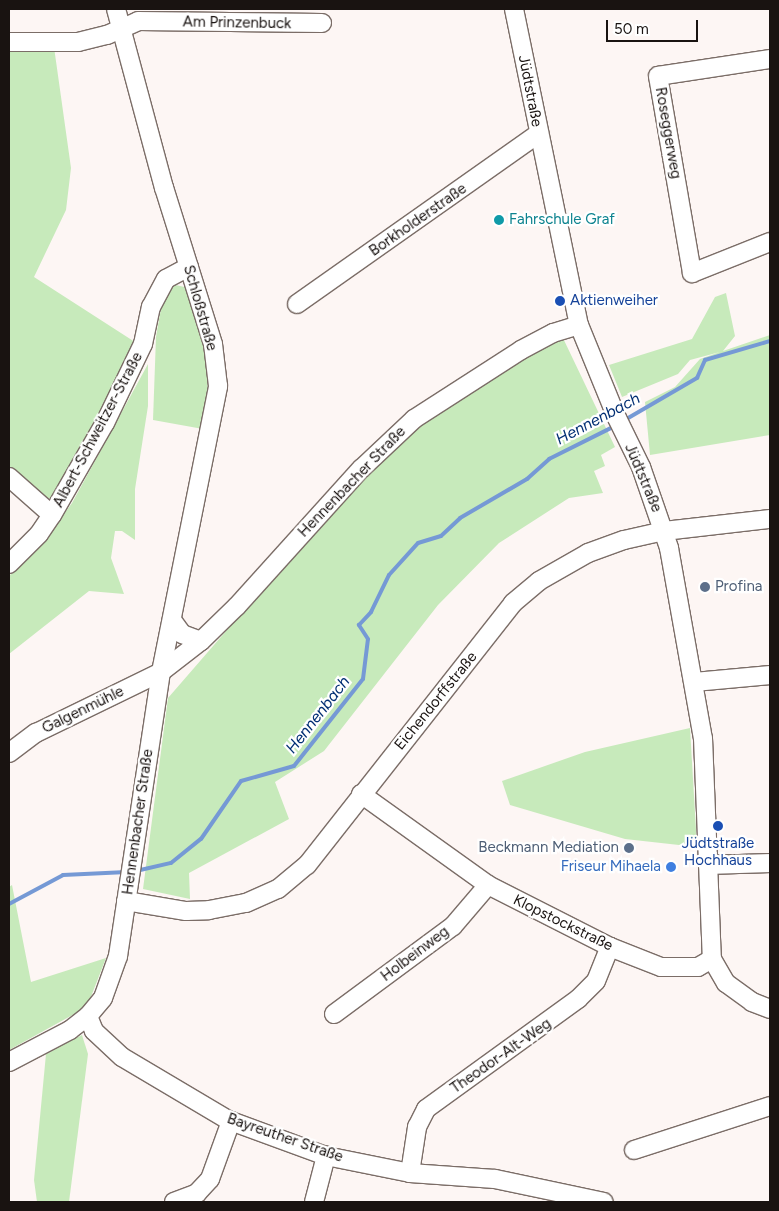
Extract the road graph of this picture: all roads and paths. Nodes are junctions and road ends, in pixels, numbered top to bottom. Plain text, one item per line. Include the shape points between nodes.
1 (116, 9) edge
2 (514, 9) edge
3 (322, 23) dead end
4 (122, 26) junction
5 (9, 42) edge
6 (770, 59) edge
7 (539, 133) junction
8 (770, 242) edge
9 (189, 267) junction
10 (297, 304) dead end
11 (579, 326) junction
12 (9, 477) edge
13 (52, 515) junction
14 (770, 519) edge
15 (664, 531) junction
16 (9, 564) edge
17 (172, 620) junction
18 (201, 641) junction
19 (161, 672) junction
20 (770, 676) edge
21 (695, 682) junction
22 (9, 753) edge
23 (362, 794) junction
24 (770, 863) edge
25 (708, 865) junction
26 (488, 885) junction
27 (126, 901) junction
28 (610, 947) junction
29 (712, 958) junction
30 (770, 1009) edge
31 (334, 1014) dead end
32 (88, 1016) junction
33 (9, 1062) edge
34 (770, 1106) edge
35 (231, 1121) junction
36 (634, 1150) dead end
37 (326, 1156) junction
38 (410, 1173) junction
39 (174, 1202) edge
40 (314, 1202) edge
41 (604, 1202) edge

1 - 4 street, Schloßstraße
2 - 7 street, Jüdtstraße
3 - 4 street, Am Prinzenbuck via 138,21
4 - 5 street, Am Prinzenbuck via 107,35 78,42
4 - 9 street, Schloßstraße
6 - 8 street, Roseggerweg via 658,76 692,273
7 - 10 street, Borkholderstraße
7 - 11 street, Jüdtstraße
9 - 13 street, Albert-Schweitzer-Straße via 166,279 151,307 143,344 104,423
9 - 17 street, Schloßstraße via 213,344 218,386
11 - 15 street, Jüdtstraße via 641,466
11 - 18 street, Hennenbacher Straße via 553,333 521,350 414,419 384,445
12 - 13 street
13 - 16 street, Albert-Schweitzer-Straße via 39,534
14 - 15 street, Eichendorffstraße
15 - 21 street, Jüdtstraße
15 - 23 street, Eichendorffstraße via 588,553 540,581 523,595
17 - 18 street via 182,634
17 - 19 street, Schloßstraße
18 - 19 street, Hennenbacher Straße
19 - 22 street, Galgenmühle via 36,733
19 - 27 street, Hennenbacher Straße
20 - 21 street
21 - 25 street, Jüdtstraße via 702,738
23 - 26 street, Klopstockstraße
23 - 27 street, Eichendorffstraße via 307,865 278,889 246,903 209,910 186,911
24 - 25 street
25 - 29 street, Jüdtstraße
26 - 28 street, Klopstockstraße
26 - 31 street, Holbeinweg via 453,926
27 - 32 street, Hennenbacher Straße via 118,956 103,998
28 - 29 street, Klopstockstraße via 662,967 698,967
28 - 38 street, Theodor-Alt-Weg via 596,981 578,999 426,1109 417,1127
29 - 30 street via 726,983 752,1002
32 - 33 street, Hennenbacher Straße via 70,1030
32 - 35 street, Bayreuther Straße via 94,1032 122,1057
34 - 36 street
35 - 37 street, Bayreuther Straße
35 - 39 street via 210,1179 197,1193
37 - 38 street, Bayreuther Straße
37 - 40 street
38 - 41 street, Bayreuther Straße via 495,1179

